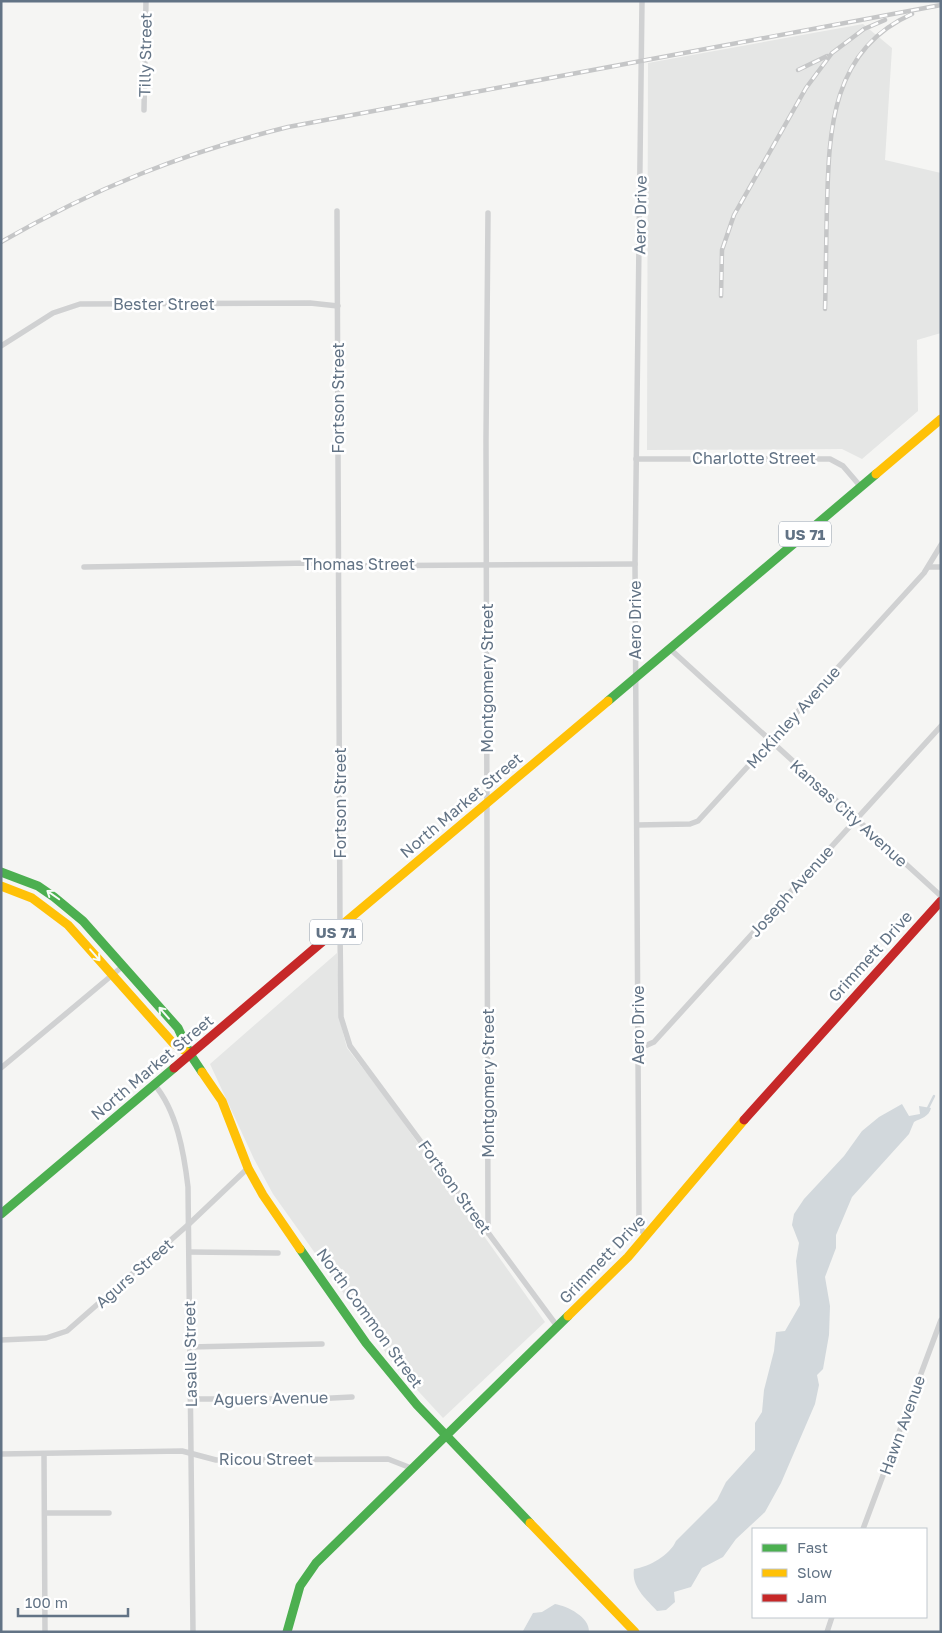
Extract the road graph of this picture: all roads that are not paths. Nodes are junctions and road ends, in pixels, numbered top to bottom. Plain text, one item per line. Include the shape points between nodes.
1 (146, 1) edge
2 (642, 1) edge
3 (144, 110) dead end
4 (337, 211) dead end
5 (488, 213) dead end
6 (338, 306) junction
7 (1, 346) edge
8 (940, 423) edge
9 (636, 458) junction
10 (861, 487) junction
11 (941, 545) edge
12 (635, 564) junction
13 (486, 565) junction
14 (339, 566) junction
15 (84, 567) dead end
16 (928, 567) junction
17 (941, 567) edge
18 (669, 648) junction
19 (635, 679) junction
20 (941, 726) edge
21 (771, 742) junction
22 (488, 802) junction
23 (857, 819) junction
24 (636, 825) junction
25 (1, 872) edge
26 (1, 886) edge
27 (941, 896) edge
28 (941, 901) edge
29 (340, 929) junction
30 (123, 966) junction
31 (113, 975) junction
32 (638, 1049) junction
33 (190, 1054) junction
34 (1, 1068) edge
35 (154, 1084) junction
36 (248, 1168) junction
37 (1, 1214) edge
38 (189, 1224) junction
39 (488, 1233) junction
40 (646, 1237) junction
41 (189, 1252) junction
42 (278, 1253) dead end
43 (941, 1320) edge
44 (557, 1326) junction
45 (1, 1340) edge
46 (322, 1344) dead end
47 (190, 1346) junction
48 (352, 1397) dead end
49 (191, 1399) junction
50 (445, 1434) junction
51 (191, 1453) junction
52 (1, 1454) edge
53 (44, 1454) junction
54 (411, 1468) junction
55 (45, 1513) junction
56 (109, 1513) dead end
57 (863, 1528) edge
58 (832, 1618) edge
59 (45, 1632) edge
60 (193, 1632) edge
61 (287, 1632) edge
62 (635, 1632) edge
63 (827, 1632) edge

1 - 3 street, Tilly Street
2 - 9 street, Aero Drive
4 - 6 street, Fortson Street
5 - 13 street, Montgomery Street
6 - 7 street, Bester Street via 310,302 80,304 53,313
6 - 14 street, Fortson Street
8 - 10 main road, North Market Street / US 71
9 - 10 street, Charlotte Street via 830,459 843,466
9 - 12 street, Aero Drive
10 - 18 main road, North Market Street / US 71
11 - 16 street, McKinley Avenue
12 - 13 street, Thomas Street
12 - 19 street, Aero Drive
13 - 14 street, Thomas Street
13 - 22 street, Montgomery Street
14 - 15 street, Thomas Street via 309,563
14 - 29 street, Fortson Street
16 - 17 street
16 - 21 street, McKinley Avenue
18 - 19 main road, North Market Street / US 71
18 - 21 street, Kansas City Avenue
19 - 22 main road, North Market Street / US 71
19 - 24 street, Aero Drive
20 - 23 street, Joseph Avenue
21 - 23 street, Kansas City Avenue
21 - 24 street, McKinley Avenue via 698,821
22 - 29 main road, North Market Street / US 71
22 - 39 street, Montgomery Street
23 - 27 street, Kansas City Avenue
23 - 32 street, Joseph Avenue via 654,1042
24 - 32 street, Aero Drive
30 -> 25 main road, North Common Street via 92,928 50,892
26 -> 31 main road, North Common Street via 32,898 55,913
28 - 40 main road, Grimmett Drive via 770,1089
29 - 33 main road, North Market Street / US 71
29 - 39 street, Fortson Street via 341,1017 347,1039
30 - 31 street
33 -> 30 main road, North Common Street via 183,1035
31 - 33 main road, North Common Street via 173,1043
31 - 34 street
32 - 40 street, Aero Drive via 639,1216 640,1227
33 - 35 main road, North Market Street / US 71
33 - 36 main road, North Common Street via 222,1101
35 - 37 main road, North Market Street / US 71
35 - 38 street, Lasalle Street via 168,1103 184,1162
36 - 38 street, Agurs Street
36 - 50 main road, North Common Street via 263,1195 366,1343 393,1379
38 - 41 street, Lasalle Street
38 - 45 street, Agurs Street via 67,1331 46,1338
39 - 44 street, Fortson Street
40 - 44 main road, Grimmett Drive
41 - 42 street
41 - 47 street, Lasalle Street
43 - 57 street, Hawn Avenue
44 - 50 main road, Grimmett Drive
46 - 47 street
47 - 49 street, Lasalle Street
48 - 49 street, Aguers Avenue
49 - 51 street, Lasalle Street
50 - 54 main road, Grimmett Drive
50 - 62 main road, North Common Street
51 - 53 street, Ricou Street
51 - 54 street, Ricou Street via 216,1460 388,1459
51 - 60 street, Lasalle Street
52 - 53 street, Ricou Street
53 - 55 street
54 - 61 main road, Grimmett Drive via 316,1563 300,1586
55 - 56 street
55 - 59 street
58 - 63 street

